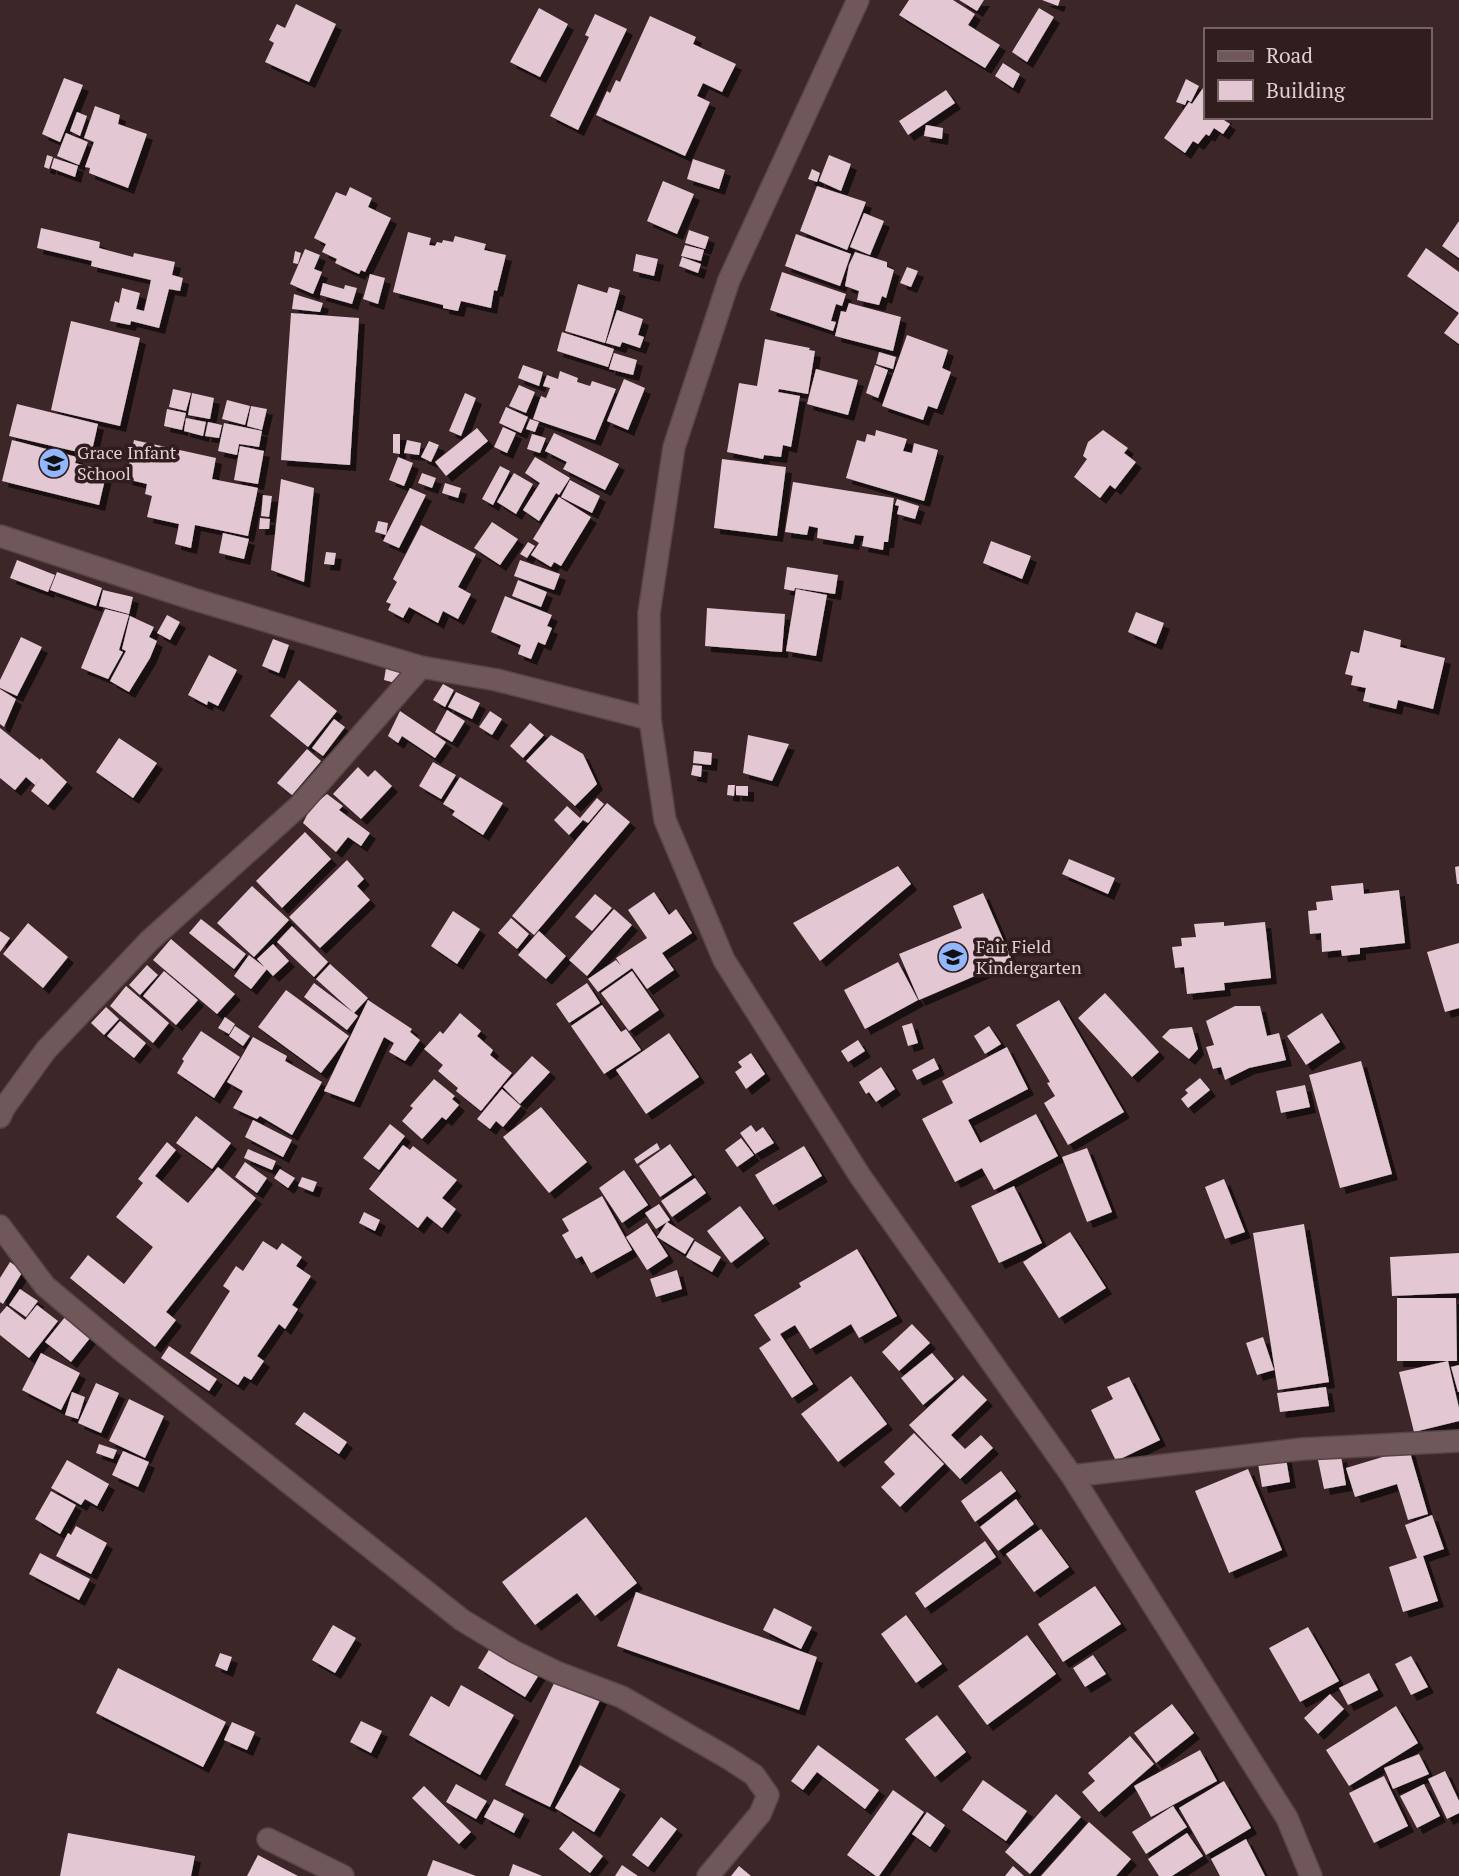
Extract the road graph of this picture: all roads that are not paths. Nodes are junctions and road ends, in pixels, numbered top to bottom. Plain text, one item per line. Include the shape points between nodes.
1 (858, 0) edge
2 (0, 536) edge
3 (421, 667) junction
4 (650, 719) junction
5 (0, 1117) edge
6 (0, 1226) edge
7 (1459, 1441) edge
8 (1072, 1476) junction
9 (268, 1839) dead end
10 (343, 1876) edge
11 (708, 1876) edge
12 (1311, 1876) edge

1 - 4 street via 729,280 674,447 649,613
2 - 3 street
3 - 4 street via 497,680
3 - 5 street via 299,806 149,941 46,1050
4 - 8 street via 665,820 724,960 860,1175
6 - 11 street via 45,1286 462,1620 556,1672 622,1697 754,1775 768,1795 760,1814
7 - 8 street via 1302,1449
8 - 12 street via 1287,1818
9 - 10 street

